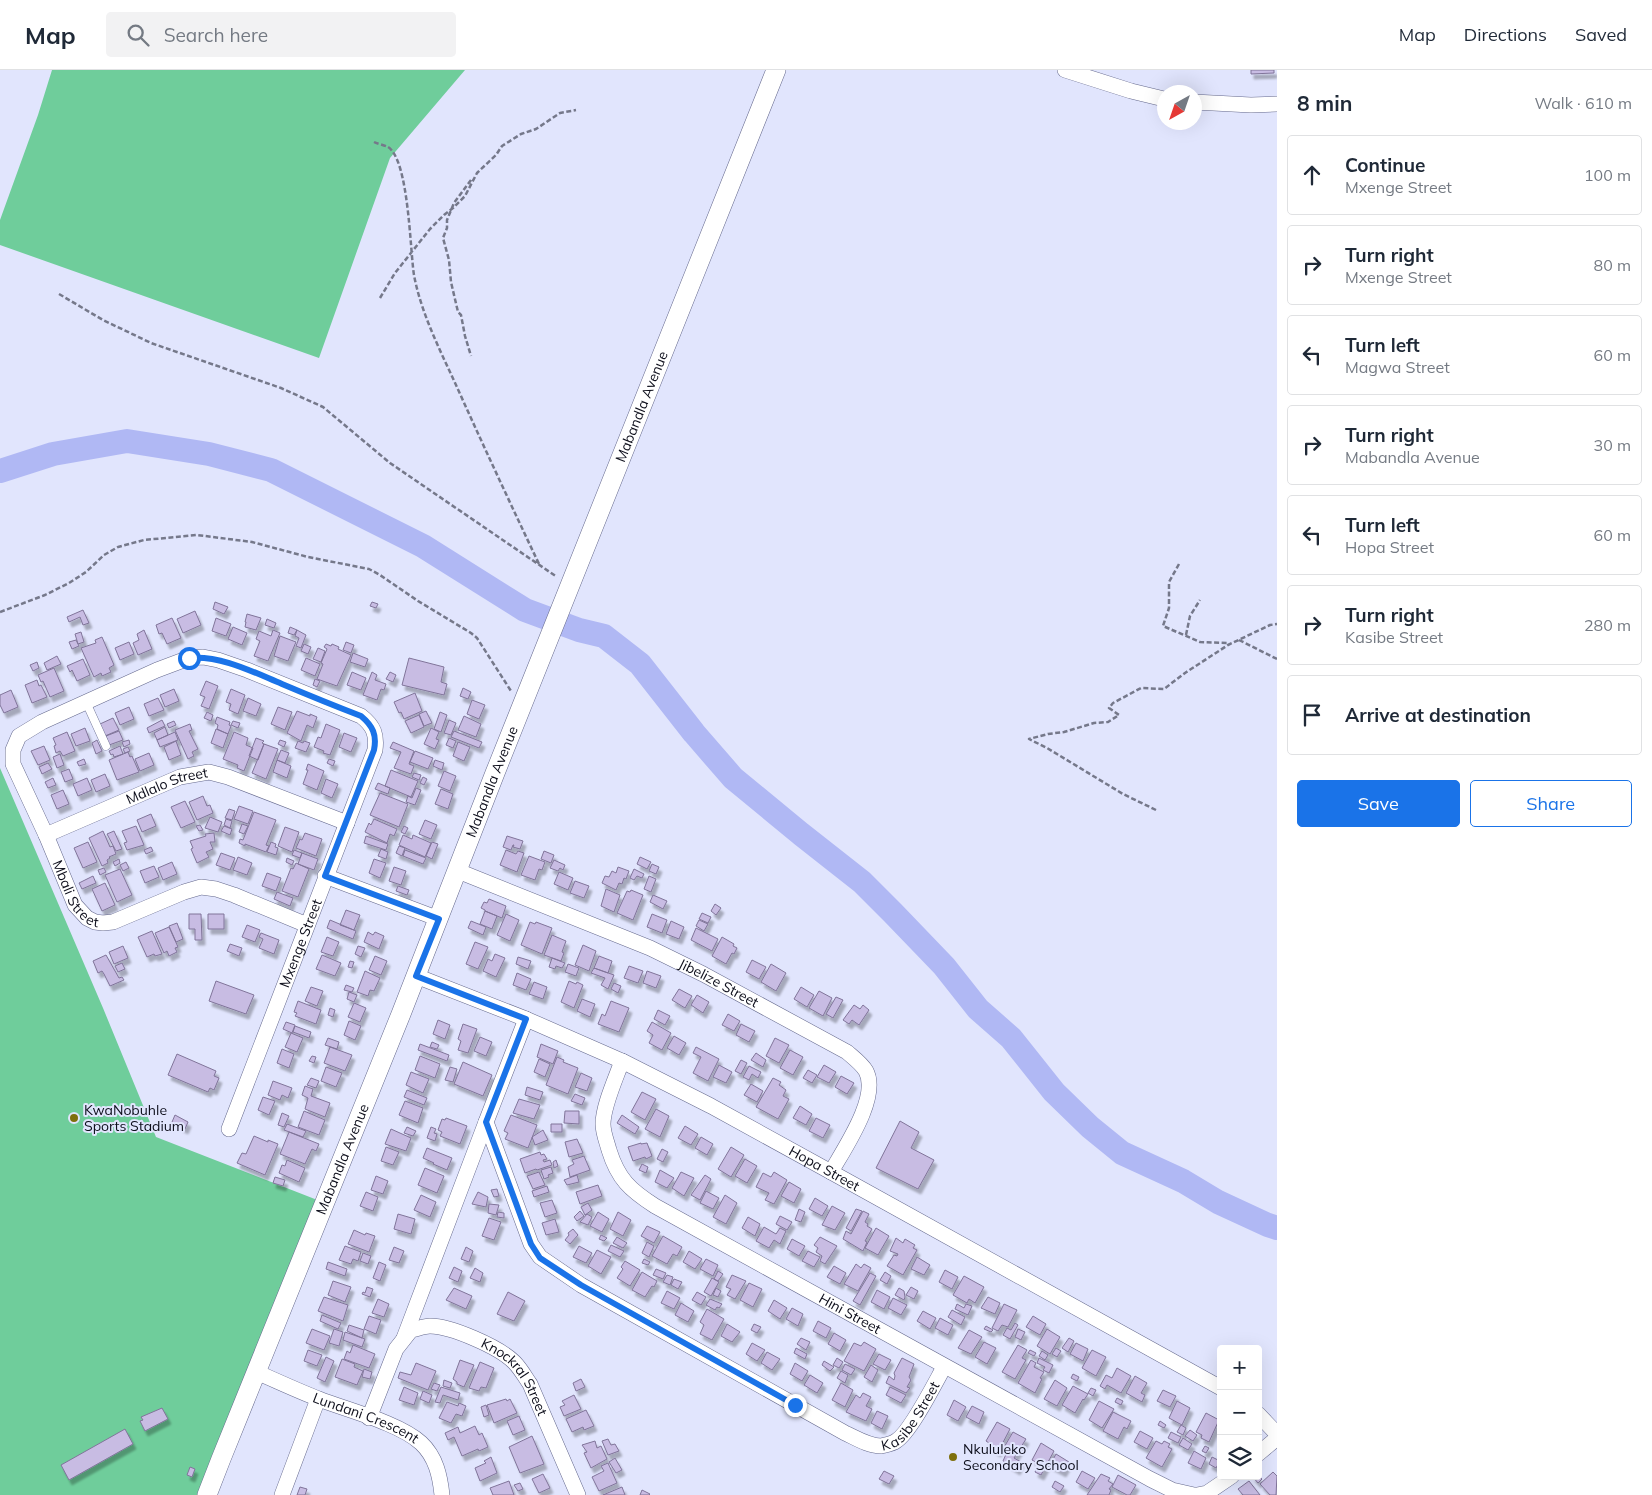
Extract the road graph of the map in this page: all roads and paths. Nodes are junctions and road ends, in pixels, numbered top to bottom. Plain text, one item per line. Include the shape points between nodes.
1 (776, 70) edge
2 (1065, 70) edge
3 (1092, 74) edge
4 (1157, 97) edge
5 (1202, 102) edge
6 (1277, 104) edge
7 (576, 110) dead end
8 (374, 142) dead end
9 (451, 209) junction
10 (413, 253) junction
11 (59, 294) dead end
12 (380, 298) dead end
13 (471, 356) dead end
14 (1179, 564) dead end
15 (540, 565) junction
16 (569, 588) junction
17 (1200, 600) dead end
18 (0, 612) edge
19 (1277, 624) edge
20 (1186, 636) junction
21 (1239, 640) junction
22 (1231, 644) junction
23 (1277, 659) edge
24 (86, 702) junction
25 (522, 706) junction
26 (42, 722) joint
27 (106, 746) dead end
28 (1156, 810) dead end
29 (347, 823) junction
30 (46, 835) junction
31 (458, 871) junction
32 (325, 876) junction
33 (439, 919) junction
34 (307, 925) junction
35 (416, 976) junction
36 (526, 1019) junction
37 (622, 1061) junction
38 (486, 1122) junction
39 (229, 1129) dead end
40 (831, 1172) junction
41 (403, 1339) junction
42 (944, 1367) junction
43 (256, 1372) junction
44 (1217, 1386) edge
45 (318, 1399) junction
46 (369, 1418) junction
47 (1262, 1419) edge
48 (1277, 1436) edge
49 (1262, 1450) edge
50 (1226, 1480) edge
51 (207, 1495) edge
52 (282, 1495) edge
53 (442, 1495) edge
54 (578, 1495) edge
55 (1196, 1495) edge

1 - 16 street, Mabandla Avenue
2 - 3 street
3 - 4 street
5 - 6 street
7 - 9 path via 560,113 502,146 474,176 465,196
8 - 10 path via 389,148 397,159
9 - 10 path via 430,229
9 - 13 path via 443,238
10 - 12 path via 395,273
10 - 15 path via 419,296 430,326
11 - 15 path via 102,320 151,343 281,388 323,407 390,463
14 - 20 path via 1169,582 1169,608 1163,626
15 - 16 path
16 - 25 street, Mabandla Avenue
17 - 20 path via 1190,616
18 - 25 path via 69,583 118,547 144,540 197,535 252,542 369,569 380,575 477,638
19 - 21 path
20 - 22 path via 1200,642
21 - 22 path
21 - 23 path
22 - 28 path via 1164,689 1141,688 1113,703 1109,708 1119,715 1108,722 1030,739
24 - 26 street, Mxenge Street
24 - 27 lane
24 - 29 street, Mxenge Street via 176,662 203,657 247,670 361,716 374,730 376,740
25 - 31 street, Mabandla Avenue
26 - 30 street, Mbali Street via 19,736 12,757
29 - 30 street, Mdlalo Street via 228,776 209,772 180,777
29 - 32 street, Mxenge Street
30 - 34 street, Mbali Street via 75,905 95,922 112,922 201,888 216,889
31 - 33 street, Mabandla Avenue
31 - 40 street, Jibelize Street via 650,948 847,1052 866,1071 870,1083 869,1096 863,1114
32 - 33 street
32 - 34 street, Mxenge Street
33 - 35 street, Mabandla Avenue
34 - 39 street, Mxenge Street
35 - 36 street, Hopa Street
35 - 43 street, Mabandla Avenue
36 - 37 street, Hopa Street
36 - 38 street
37 - 40 street, Hopa Street
37 - 42 street, Hini Street via 603,1123 618,1173 637,1195
38 - 41 street
38 - 42 street, Kasibe Street via 531,1244 540,1258 581,1285 845,1433 862,1442 880,1446 897,1441
40 - 44 street, Hopa Street
41 - 46 street
41 - 54 street, Knockral Street via 411,1330 432,1326 463,1334 513,1361 530,1384
42 - 55 street, Hini Street via 1150,1479 1172,1490
43 - 45 street, Lundani Crescent
43 - 51 street, Mabandla Avenue
45 - 46 street, Lundani Crescent
45 - 52 street
46 - 53 street, Lundani Crescent via 405,1432 421,1444 437,1467
47 - 48 street
48 - 49 street
50 - 55 street, Hini Street via 1207,1493

